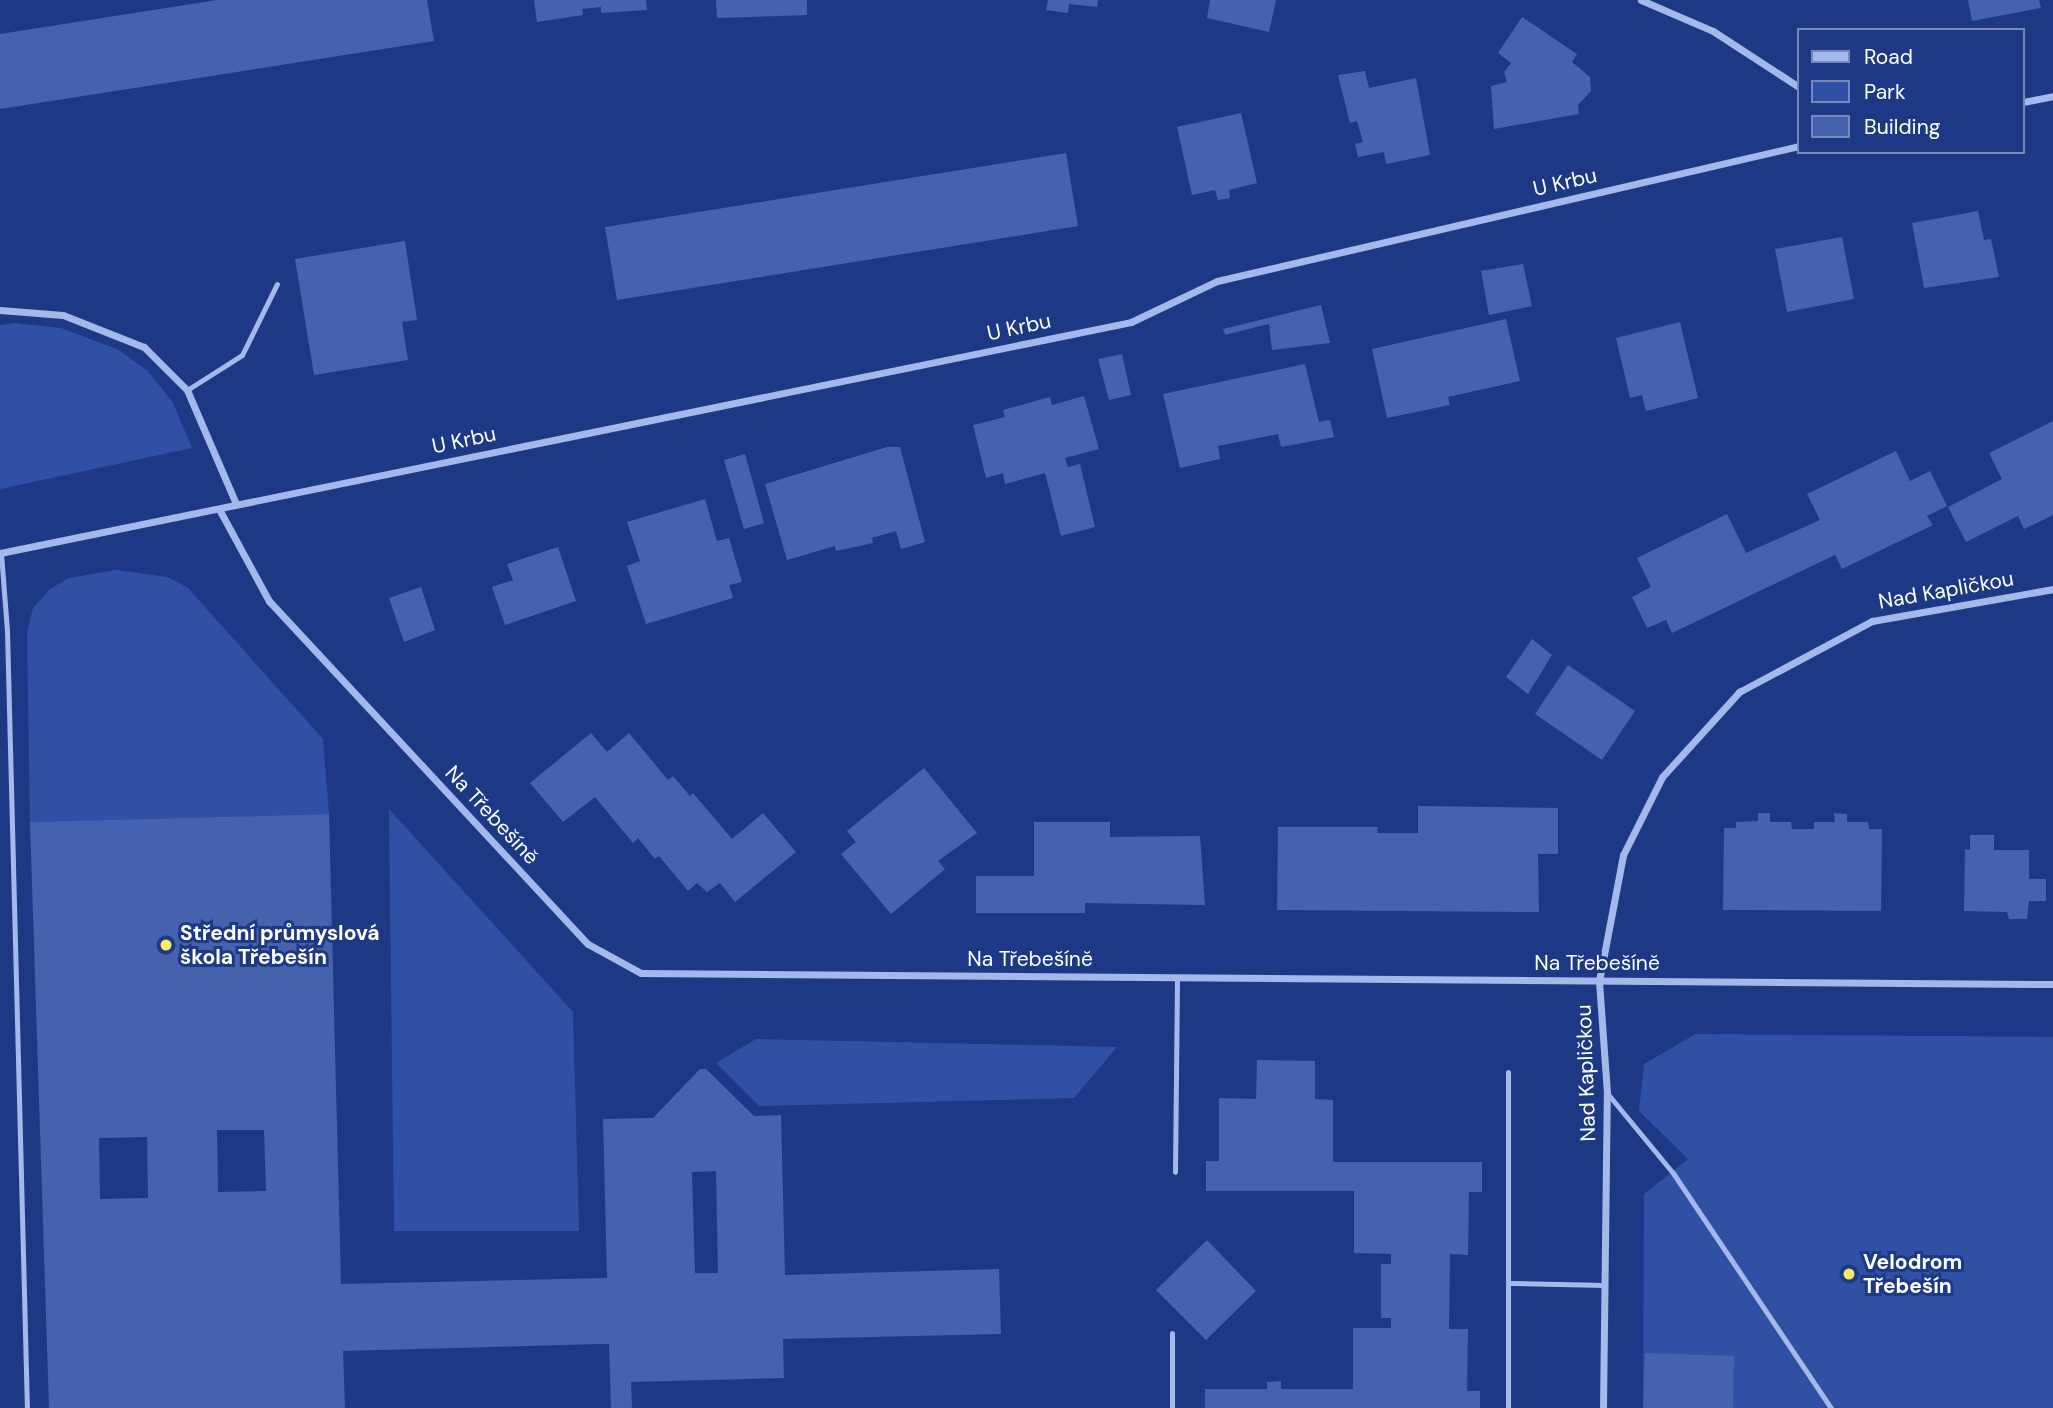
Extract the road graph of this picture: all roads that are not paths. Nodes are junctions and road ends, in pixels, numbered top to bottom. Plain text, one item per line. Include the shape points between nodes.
1 (1641, 0) edge
2 (1798, 86) edge
3 (2053, 96) edge
4 (2025, 102) edge
5 (1798, 146) edge
6 (277, 284) dead end
7 (0, 310) edge
8 (187, 390) junction
9 (236, 504) junction
10 (219, 509) junction
11 (1, 553) edge
12 (2053, 589) edge
13 (1177, 978) junction
14 (1599, 981) junction
15 (2053, 984) edge
16 (1508, 1072) dead end
17 (1607, 1093) junction
18 (1175, 1172) dead end
19 (1511, 1283) junction
20 (1605, 1285) junction
21 (1172, 1333) dead end
22 (27, 1408) edge
23 (1172, 1408) edge
24 (1508, 1408) edge
25 (1603, 1408) edge
26 (1831, 1408) edge

1 - 2 street via 1713,31
3 - 4 street
5 - 9 street, U Krbu via 1217,281 1131,321
6 - 8 lane via 242,355
7 - 8 street via 63,315 144,347
8 - 9 street
9 - 10 street, U Krbu
10 - 11 street, U Krbu
10 - 13 street, Na Třebešíně via 269,601 588,943 641,973
11 - 22 lane via 7,631
12 - 14 street, Nad Kapličkou via 1872,621 1739,692 1662,777 1623,855
13 - 14 street, Na Třebešíně
13 - 18 lane
14 - 15 street, Na Třebešíně
14 - 17 street, Nad Kapličkou
16 - 19 lane
17 - 20 street, Nad Kapličkou
17 - 26 lane via 1673,1173
19 - 20 lane
19 - 24 lane
20 - 25 street, Nad Kapličkou
21 - 23 lane

